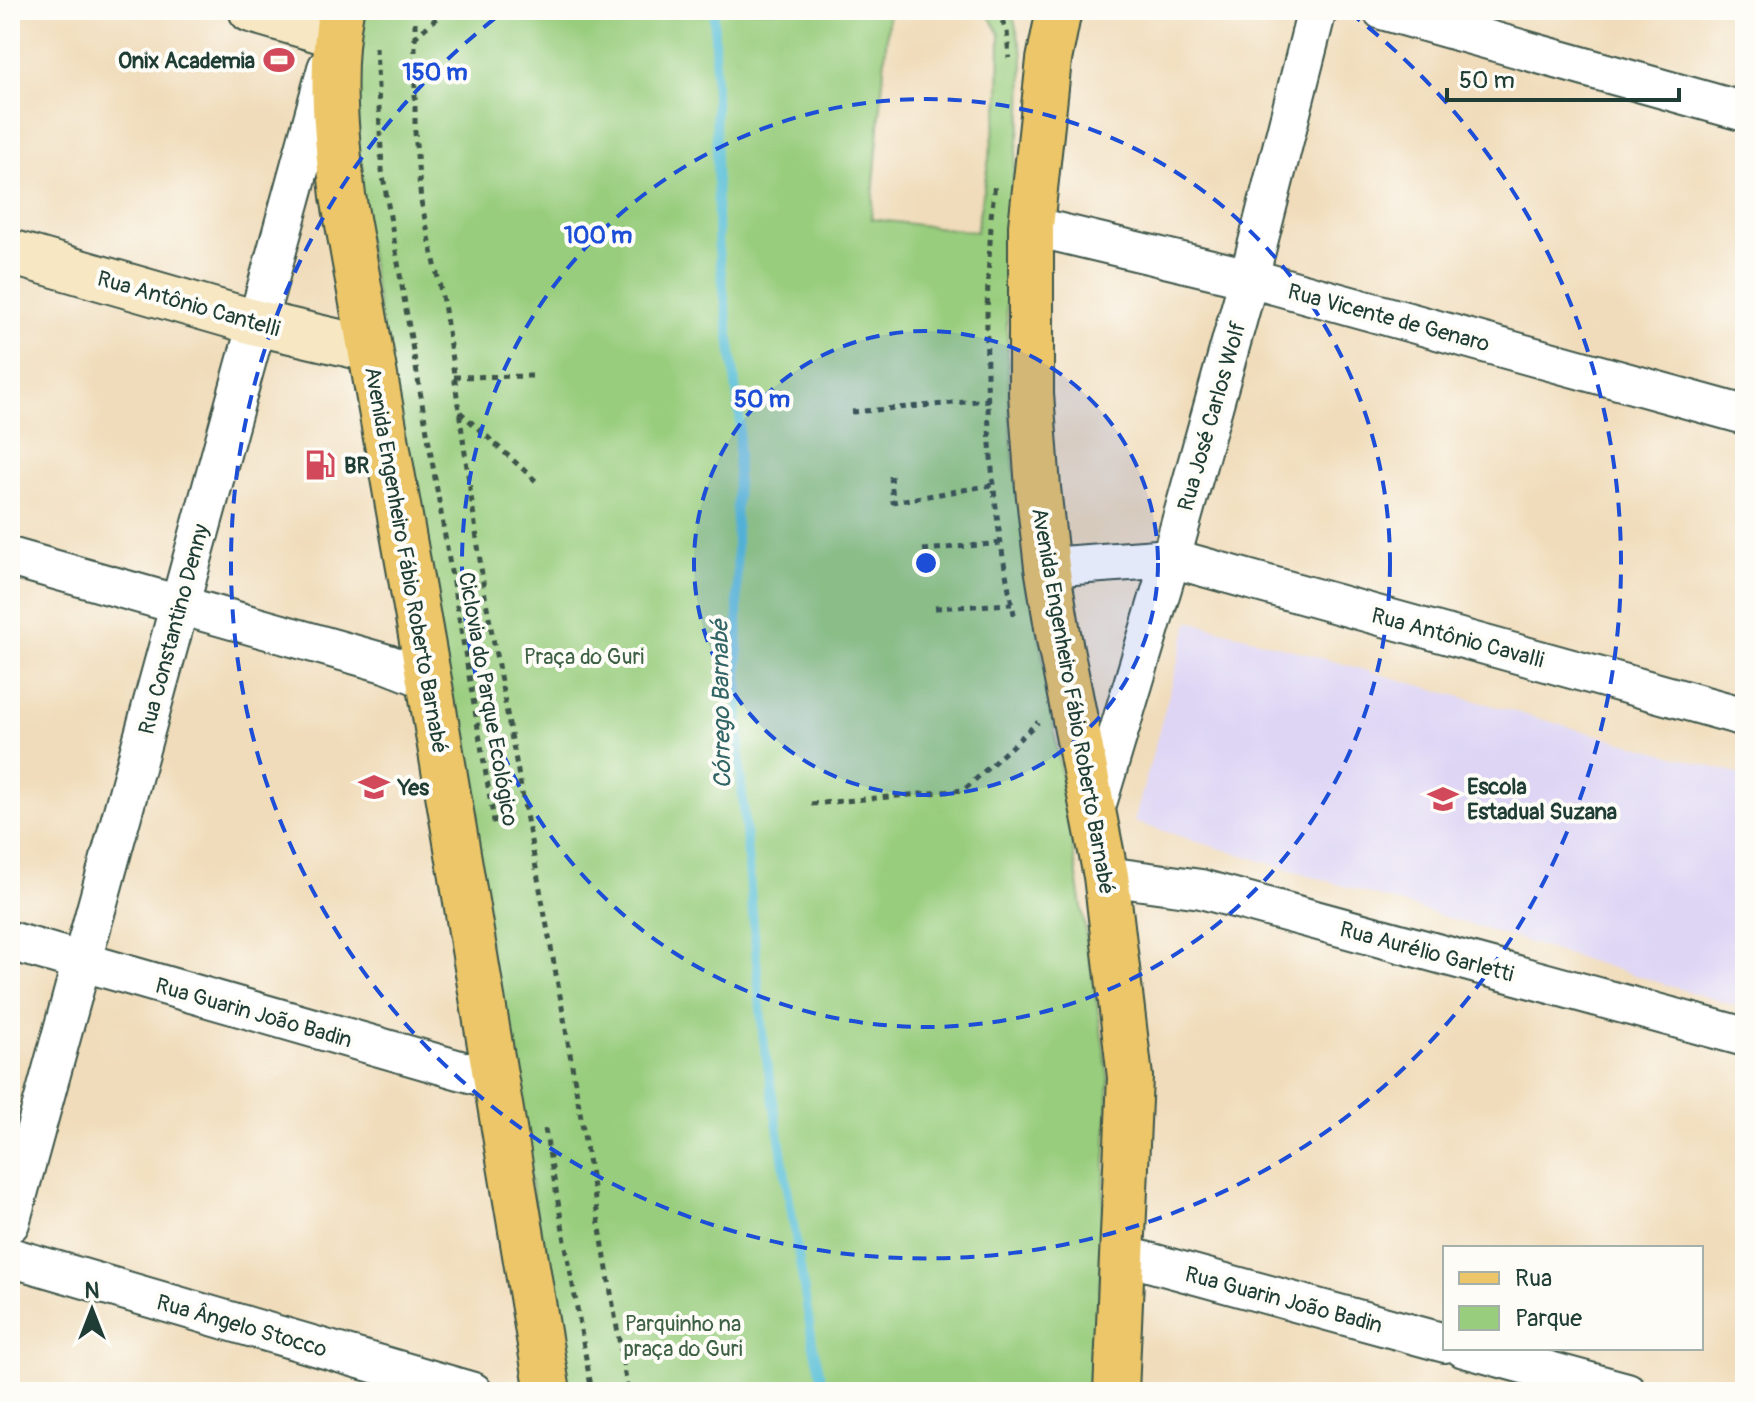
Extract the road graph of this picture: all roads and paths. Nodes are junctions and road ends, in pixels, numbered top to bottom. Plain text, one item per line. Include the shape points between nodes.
1 (251, 10) edge
2 (415, 10) edge
3 (446, 10) edge
4 (1027, 10) edge
5 (1059, 10) edge
6 (1317, 10) edge
7 (1382, 10) edge
8 (351, 29) edge
9 (413, 38) junction
10 (1049, 60) junction
11 (1745, 112) edge
12 (1031, 226) junction
13 (10, 252) edge
14 (1249, 278) junction
15 (257, 323) junction
16 (369, 349) junction
17 (533, 376) dead end
18 (454, 377) junction
19 (989, 400) dead end
20 (459, 411) junction
21 (852, 412) dead end
22 (1745, 415) edge
23 (891, 476) dead end
24 (536, 481) dead end
25 (992, 485) dead end
26 (1002, 543) dead end
27 (923, 550) dead end
28 (10, 557) edge
29 (1171, 558) junction
30 (1047, 567) junction
31 (1012, 604) dead end
32 (180, 605) junction
33 (935, 608) dead end
34 (429, 680) junction
35 (1745, 717) edge
36 (1038, 722) dead end
37 (811, 804) dead end
38 (1093, 818) junction
39 (496, 834) dead end
40 (1106, 876) junction
41 (10, 941) edge
42 (81, 962) junction
43 (1745, 1037) edge
44 (498, 1081) junction
45 (544, 1123) dead end
46 (10, 1223) edge
47 (1123, 1255) junction
48 (10, 1257) edge
49 (1443, 1342) edge
50 (1471, 1350) edge
51 (473, 1392) edge
52 (548, 1392) edge
53 (592, 1392) edge
54 (628, 1392) edge
55 (1116, 1392) edge
56 (1627, 1392) edge

1 - 8 street
2 - 9 path
3 - 9 path
4 - 10 main road
5 - 10 main road, Avenida Engenheiro Fábio Roberto Barnabé
6 - 14 street, Rua José Carlos Wolf
7 - 11 street
8 - 15 street, Rua Constantino Denny
8 - 16 main road, Avenida Engenheiro Fábio Roberto Barnabé via 336,130
8 - 39 path, Ciclovia do Parque Ecológico via 382,170
9 - 18 path via 421,201
10 - 12 main road, Avenida Engenheiro Fábio Roberto Barnabé
12 - 14 street, Rua Vicente de Genaro
12 - 30 main road, Avenida Engenheiro Fábio Roberto Barnabé via 1031,394
13 - 15 street, Rua Antônio Cantelli
14 - 22 street, Rua Vicente de Genaro
14 - 29 street, Rua José Carlos Wolf
15 - 16 street, Rua Antônio Cantelli
15 - 32 street, Rua Constantino Denny
16 - 34 main road, Avenida Engenheiro Fábio Roberto Barnabé
17 - 18 path
18 - 20 path
19 - 21 path
20 - 24 path
20 - 54 path via 485,596
23 - 25 path via 893,502
26 - 27 path
28 - 32 street
29 - 30 street, Rua Antônio Cavalli
29 - 35 street, Rua Antônio Cavalli
29 - 38 street, Rua José Carlos Wolf
30 - 38 main road, Avenida Engenheiro Fábio Roberto Barnabé
31 - 33 path
32 - 34 street
32 - 42 street, Rua Constantino Denny
34 - 44 main road, Avenida Engenheiro Fábio Roberto Barnabé
36 - 37 path via 964,790
38 - 40 main road, Avenida Engenheiro Fábio Roberto Barnabé
40 - 43 street, Rua Aurélio Garletti via 1201,889
40 - 47 main road, Avenida Engenheiro Fábio Roberto Barnabé via 1130,1077
41 - 42 street, Rua Guarin João Badin
42 - 44 street, Rua Guarin João Badin
42 - 46 street, Rua Constantino Denny
44 - 52 main road, Avenida Engenheiro Fábio Roberto Barnabé
45 - 53 path
47 - 49 street, Rua Guarin João Badin
47 - 55 main road, Avenida Engenheiro Fábio Roberto Barnabé
48 - 51 street, Rua Ângelo Stocco
50 - 56 street

